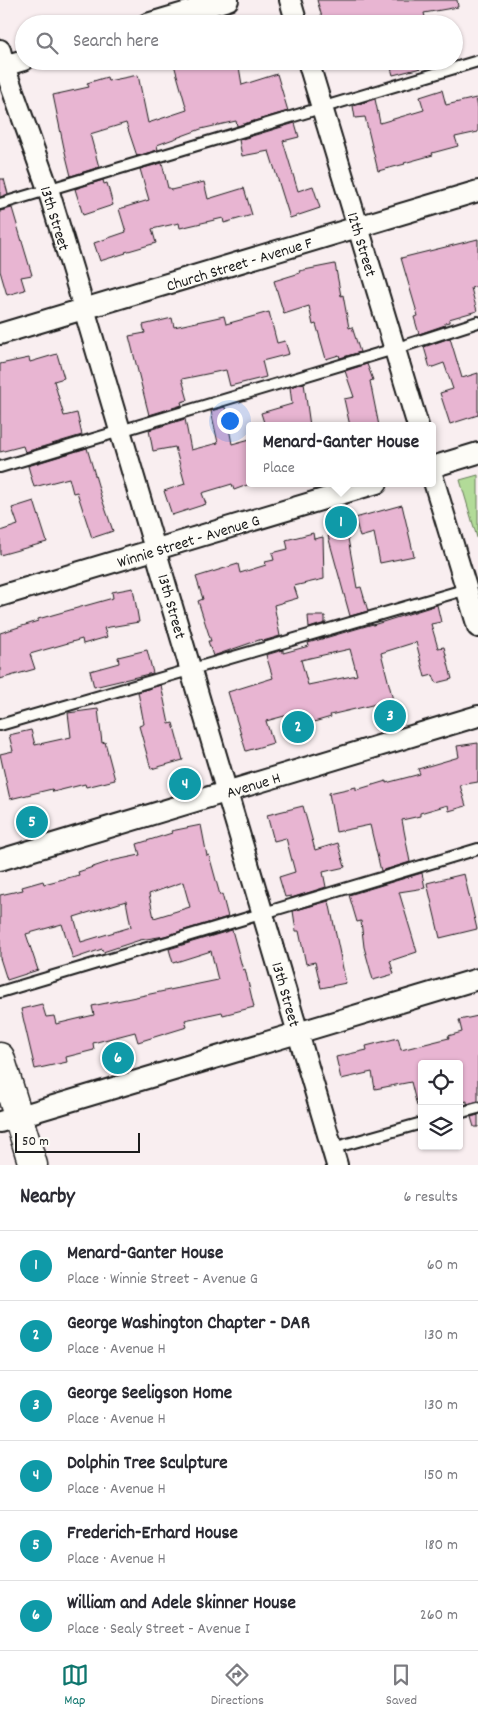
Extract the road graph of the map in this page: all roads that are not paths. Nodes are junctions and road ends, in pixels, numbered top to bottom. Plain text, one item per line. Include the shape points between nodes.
1 (228, 0) edge
2 (290, 0) edge
3 (177, 15) edge
4 (294, 15) edge
5 (15, 60) edge
6 (1, 61) edge
7 (478, 61) edge
8 (463, 66) edge
9 (311, 70) edge
10 (448, 70) edge
11 (322, 108) junction
12 (48, 189) junction
13 (478, 191) edge
14 (0, 204) edge
15 (358, 227) junction
16 (84, 309) junction
17 (478, 322) edge
18 (0, 334) edge
19 (394, 349) junction
20 (417, 422) edge
21 (120, 431) junction
22 (478, 453) edge
23 (436, 465) edge
24 (0, 467) edge
25 (364, 487) edge
26 (436, 487) edge
27 (156, 550) junction
28 (467, 589) junction
29 (0, 596) edge
30 (478, 627) edge
31 (192, 670) junction
32 (478, 716) edge
33 (0, 725) edge
34 (227, 792) junction
35 (478, 848) edge
36 (0, 860) edge
37 (263, 913) junction
38 (478, 979) edge
39 (0, 992) edge
40 (299, 1033) junction
41 (0, 1057) edge
42 (478, 1108) edge
43 (463, 1112) edge
44 (9, 1120) edge
45 (418, 1125) edge
46 (335, 1156) edge
47 (33, 1165) edge

1 - 3 street
2 - 4 street
5 - 6 street
6 - 12 street, 13th Street
7 - 8 lane
9 - 11 street, 12th Street
10 - 11 lane
11 - 12 lane
11 - 15 street, 12th Street
12 - 14 lane
12 - 16 street, 13th Street
13 - 15 street, Church Street - Avenue F
15 - 16 street, Church Street - Avenue F
15 - 19 street, 12th Street
16 - 18 street, Church Street - Avenue F
16 - 21 street, 13th Street
17 - 19 lane
19 - 20 street, 12th Street
19 - 21 lane
21 - 24 lane
21 - 27 street, 13th Street
22 - 23 street
25 - 27 street, Winnie Street - Avenue G
26 - 28 street
27 - 29 street, Winnie Street - Avenue G
27 - 31 street, 13th Street
28 - 30 street
28 - 31 lane
31 - 33 lane
31 - 34 street, 13th Street
32 - 34 street, Avenue H
34 - 36 street, Avenue H
34 - 37 street, 13th Street
35 - 37 lane
37 - 39 lane
37 - 40 street, 13th Street
38 - 40 street
40 - 44 street
40 - 46 street, 13th Street
41 - 44 main road
42 - 43 lane
44 - 47 main road
45 - 46 lane

